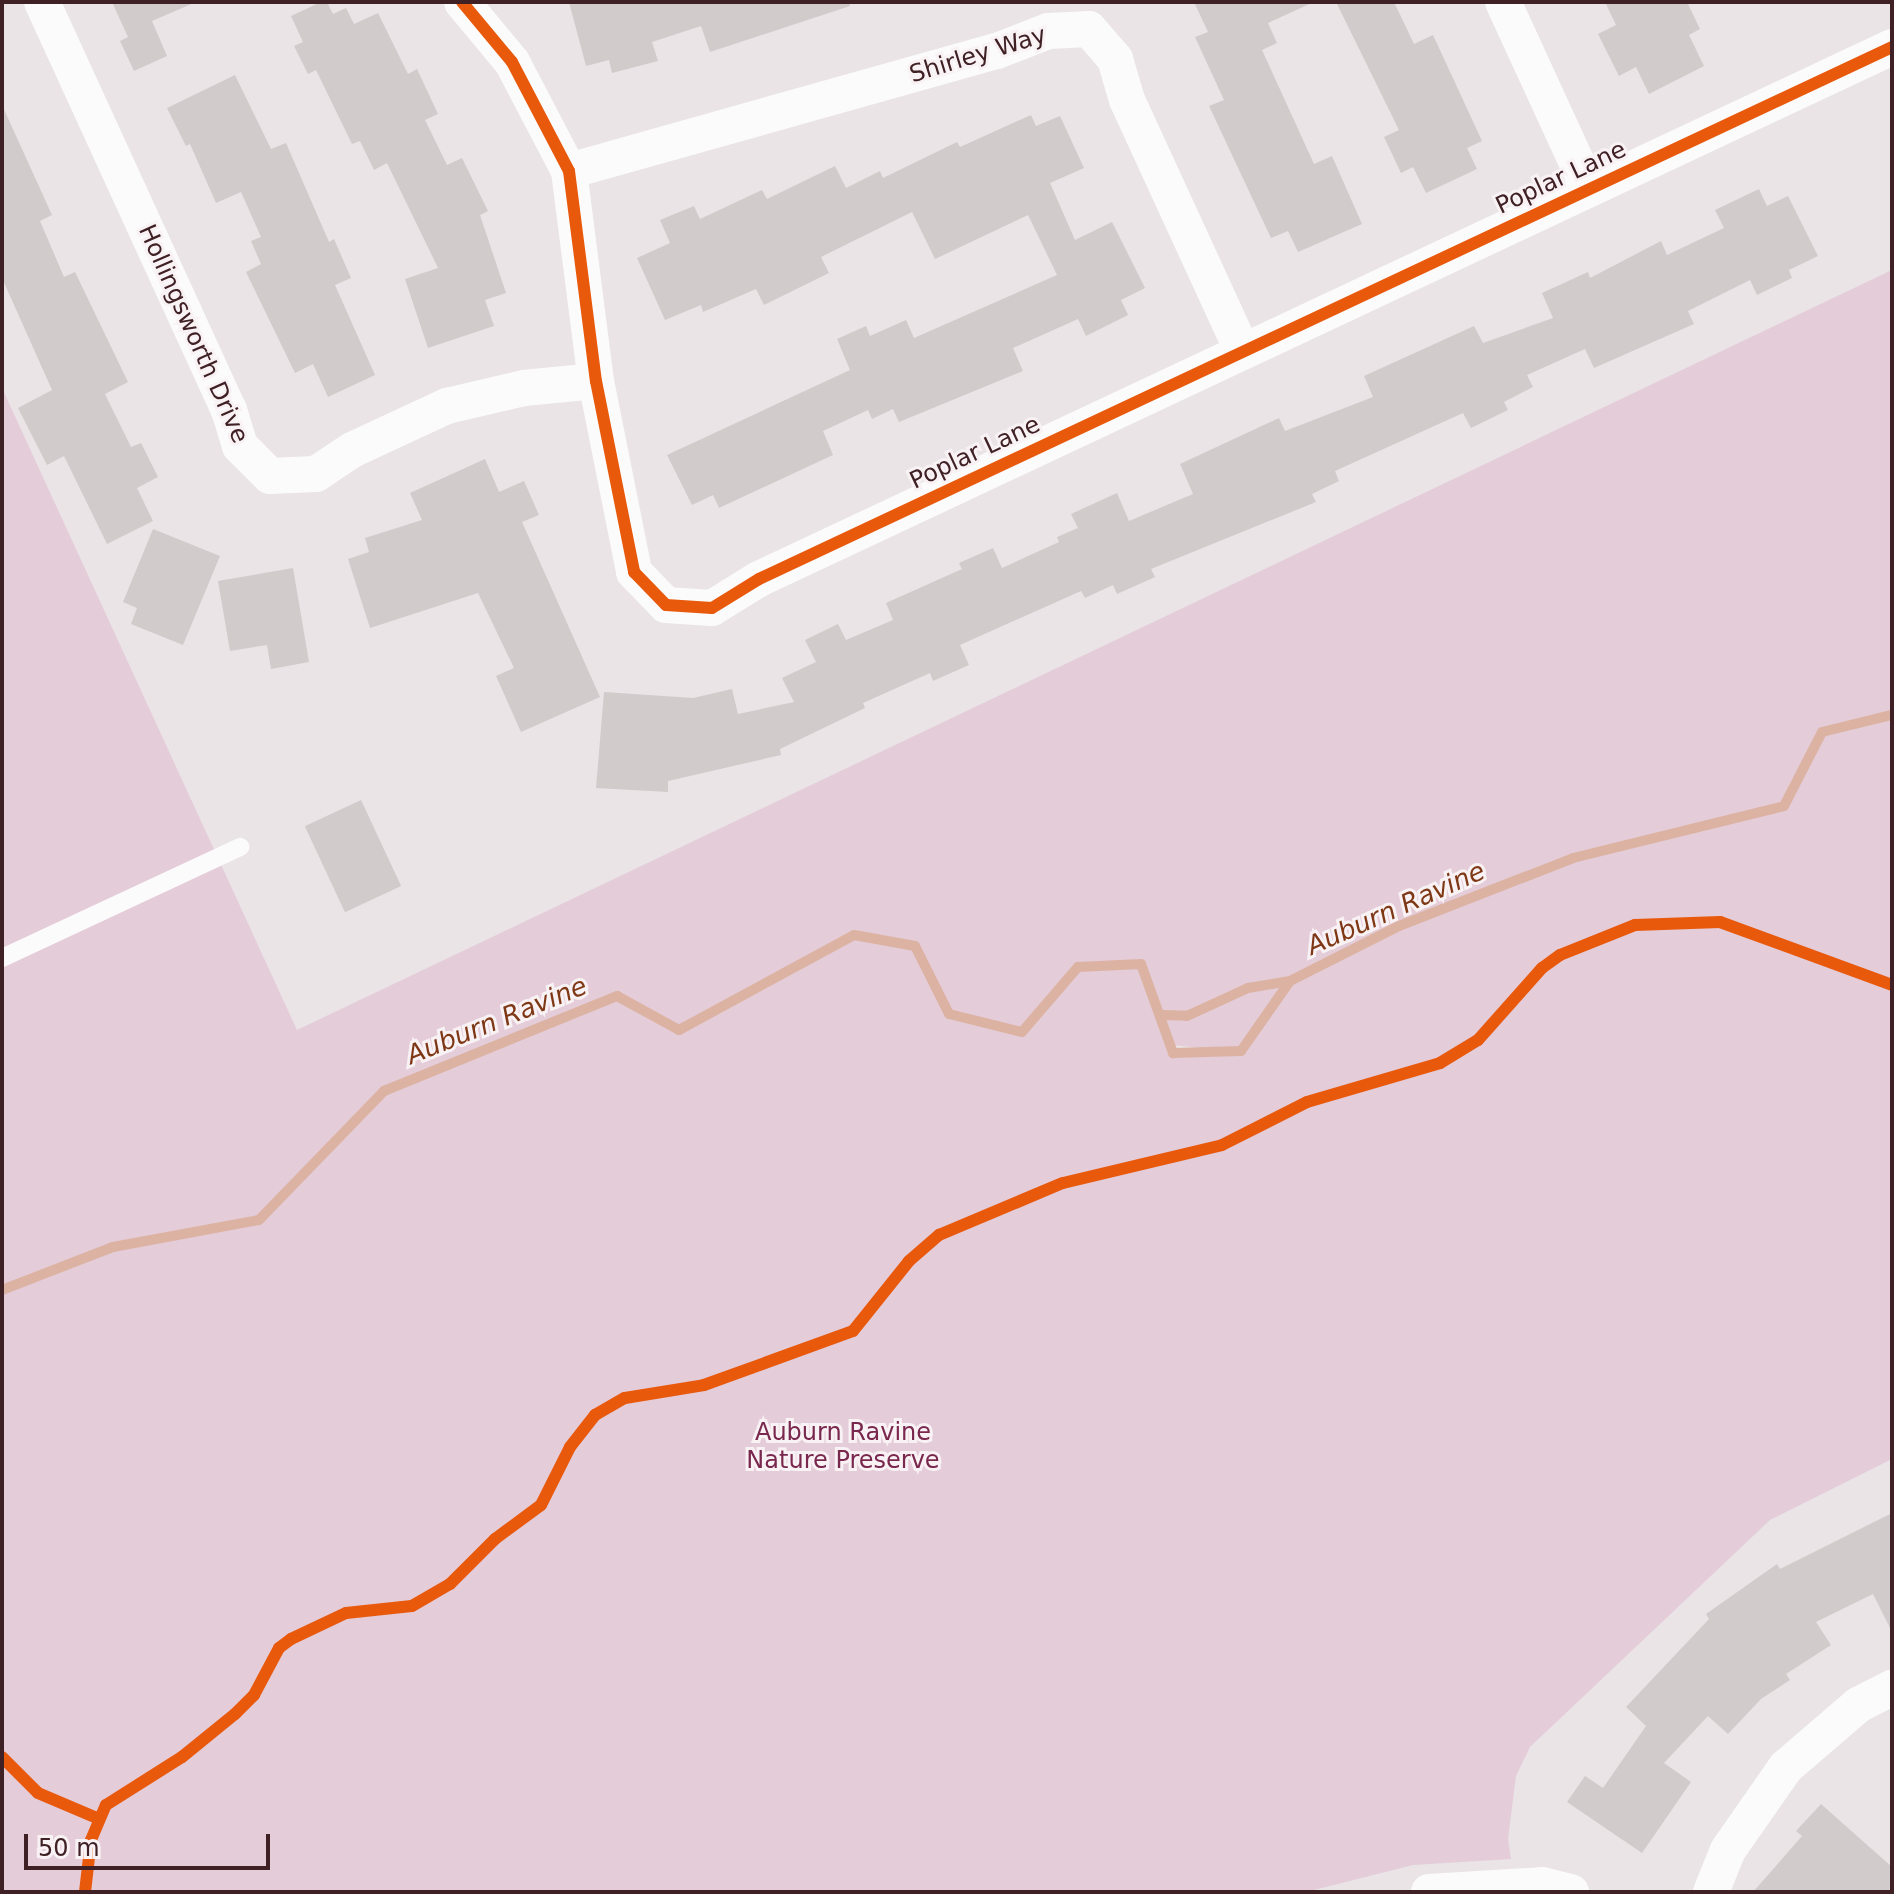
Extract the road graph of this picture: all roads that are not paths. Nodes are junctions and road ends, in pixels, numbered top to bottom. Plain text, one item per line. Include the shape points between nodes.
1 (42, 2) edge
2 (462, 2) edge
3 (1503, 2) edge
4 (1892, 47) edge
5 (569, 171) junction
6 (1589, 189) junction
7 (1243, 352) junction
8 (596, 381) junction
9 (240, 847) dead end
10 (2, 958) edge
11 (1892, 1688) edge
12 (1429, 1892) edge
13 (1571, 1892) edge
14 (1711, 1892) edge

1 - 8 street, Hollingsworth Drive via 229,410 240,446 270,476 316,474 352,450 447,406 524,388
2 - 5 street, Poplar Lane via 512,62
3 - 6 street
4 - 6 street, Poplar Lane
5 - 7 street, Shirley Way via 997,51 1048,31 1089,29 1115,59 1127,100
5 - 8 street, Poplar Lane
6 - 7 street, Poplar Lane
7 - 8 street, Poplar Lane via 759,579 712,608 666,605 634,572
9 - 10 lane
11 - 14 street via 1858,1705 1786,1767 1728,1850
12 - 13 street via 1542,1885

